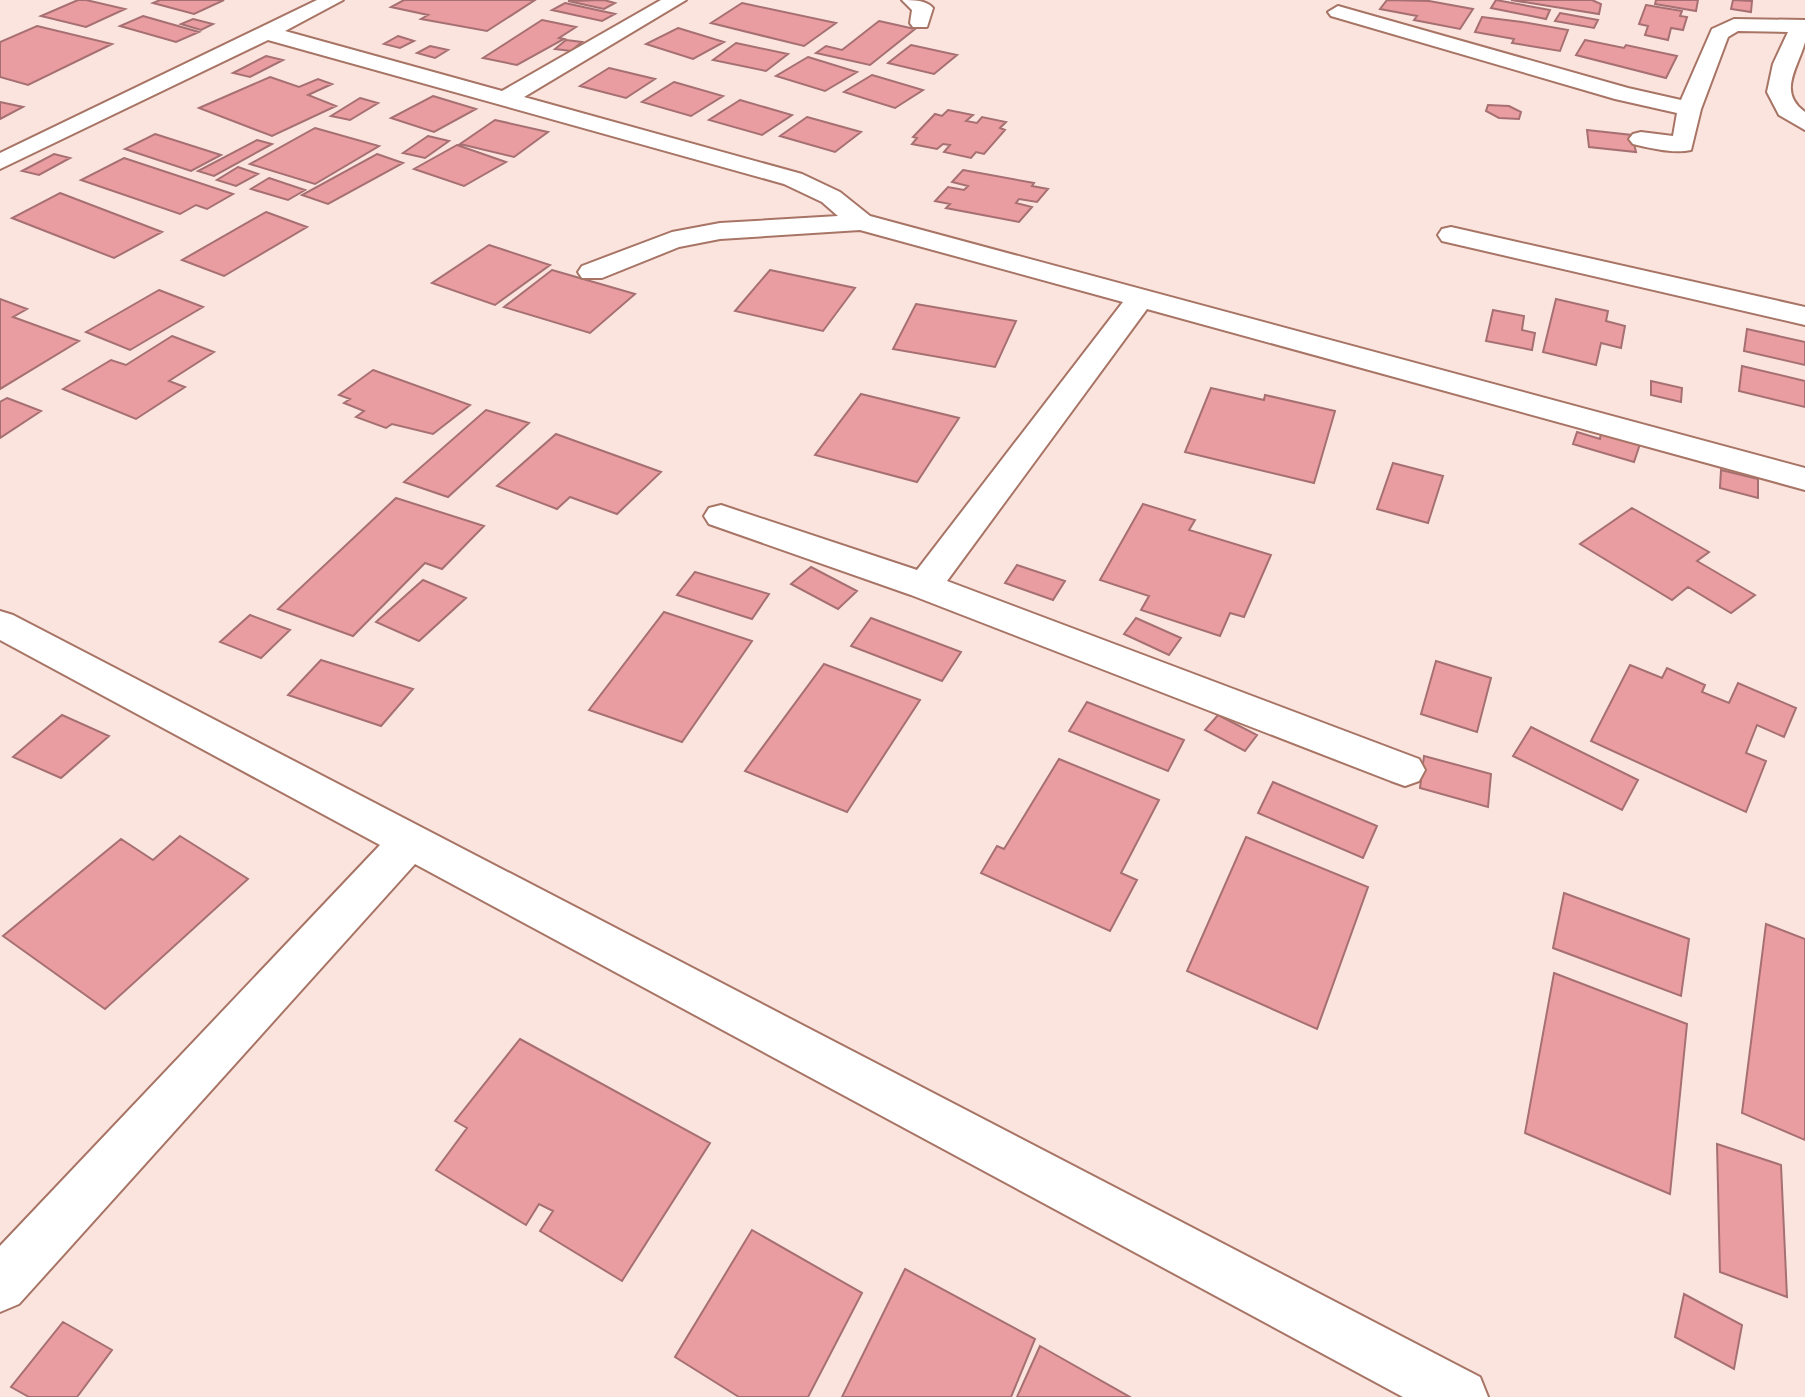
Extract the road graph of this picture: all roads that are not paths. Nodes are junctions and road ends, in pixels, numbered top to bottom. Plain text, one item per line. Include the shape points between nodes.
1 (333, 0) edge
2 (676, 0) edge
3 (912, 0) edge
4 (1338, 12) dead end
5 (920, 23) dead end
6 (1805, 28) edge
7 (267, 33) junction
8 (1803, 86) dead end
9 (506, 99) junction
10 (1689, 109) junction
11 (1796, 116) edge
12 (1642, 139) dead end
13 (0, 162) edge
14 (861, 222) junction
15 (1451, 235) dead end
16 (592, 272) dead end
17 (1140, 298) junction
18 (1805, 316) edge
19 (1805, 479) edge
20 (721, 516) dead end
21 (925, 586) junction
22 (0, 624) edge
23 (1405, 770) dead end
24 (410, 841) junction
25 (0, 1285) edge
26 (1460, 1397) edge

1 - 7 street
2 - 9 street
3 - 5 street via 923,8
4 - 10 street
6 - 10 street via 1734,25 1719,33
6 - 11 street via 1784,64 1778,92
7 - 9 street
7 - 13 street
8 - 11 street
9 - 14 street via 793,178 831,197
10 - 12 street via 1683,145
14 - 16 street via 672,240
14 - 17 street
15 - 18 street
17 - 19 street
17 - 21 street
20 - 21 street
21 - 23 street
22 - 24 street
24 - 25 street
24 - 26 street

